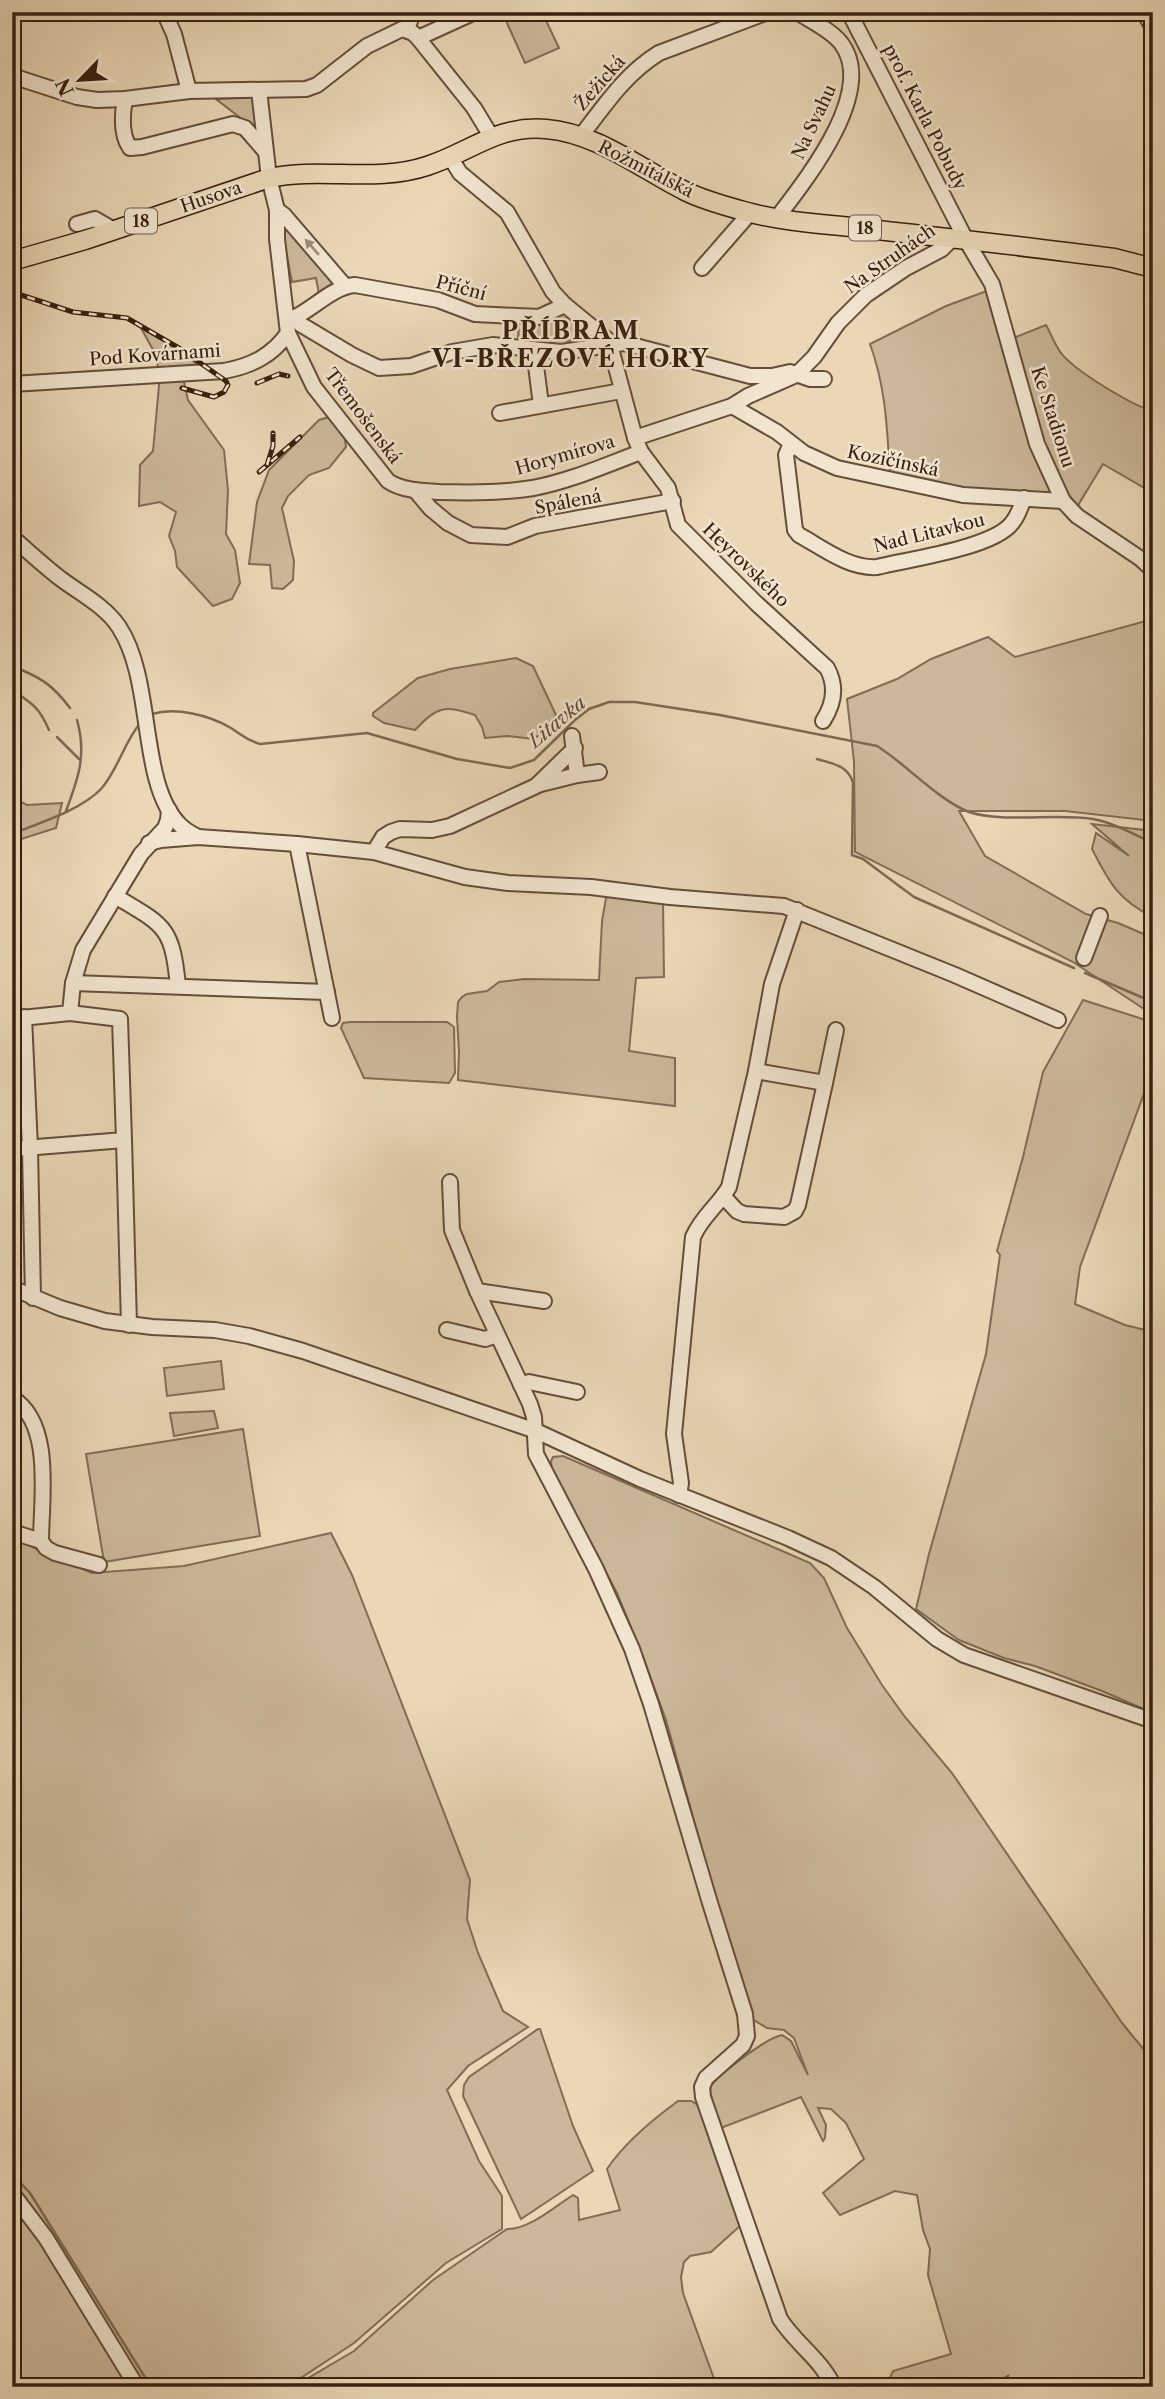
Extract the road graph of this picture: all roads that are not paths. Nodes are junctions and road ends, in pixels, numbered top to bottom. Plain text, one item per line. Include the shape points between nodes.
1 (164, 12) edge
2 (413, 12) edge
3 (475, 12) edge
4 (768, 12) edge
5 (797, 12) edge
6 (849, 12) edge
7 (1144, 12) edge
8 (1153, 28) edge
9 (413, 34) junction
10 (12, 76) edge
11 (259, 90) junction
12 (189, 91) junction
13 (117, 100) junction
14 (491, 136) junction
15 (581, 136) junction
16 (265, 151) junction
17 (450, 157) junction
18 (269, 178) junction
19 (277, 210) junction
20 (750, 212) junction
21 (776, 219) junction
22 (77, 224) dead end
23 (114, 230) junction
24 (960, 239) junction
25 (12, 261) edge
26 (702, 268) dead end
27 (1153, 268) edge
28 (345, 286) junction
29 (565, 305) junction
30 (290, 323) junction
31 (611, 346) junction
32 (534, 350) junction
33 (796, 375) junction
34 (824, 379) dead end
35 (12, 384) edge
36 (621, 391) junction
37 (541, 405) junction
38 (732, 406) junction
39 (500, 413) dead end
40 (635, 438) junction
41 (791, 444) junction
42 (641, 452) junction
43 (415, 490) junction
44 (1024, 498) junction
45 (673, 501) junction
46 (1063, 501) junction
47 (471, 535) joint
48 (12, 537) edge
49 (1153, 570) edge
50 (823, 721) dead end
51 (599, 772) dead end
52 (577, 775) junction
53 (536, 786) junction
54 (169, 810) junction
55 (198, 838) junction
56 (149, 844) junction
57 (297, 844) junction
58 (374, 852) junction
59 (115, 896) junction
60 (797, 910) junction
61 (1100, 916) dead end
62 (1084, 958) dead end
63 (73, 983) junction
64 (177, 986) junction
65 (327, 992) junction
66 (70, 1013) junction
67 (18, 1018) edge
68 (332, 1018) dead end
69 (1058, 1020) dead end
70 (836, 1030) dead end
71 (756, 1071) junction
72 (825, 1083) junction
73 (124, 1140) junction
74 (30, 1148) junction
75 (12, 1149) edge
76 (450, 1182) dead end
77 (723, 1196) junction
78 (12, 1288) edge
79 (477, 1291) junction
80 (33, 1298) junction
81 (544, 1301) dead end
82 (129, 1325) junction
83 (447, 1330) dead end
84 (497, 1335) junction
85 (521, 1385) junction
86 (576, 1392) dead end
87 (12, 1398) edge
88 (536, 1431) junction
89 (679, 1495) junction
90 (12, 1532) edge
91 (41, 1541) junction
92 (99, 1565) dead end
93 (1153, 1721) edge
94 (12, 2193) edge
95 (137, 2387) edge
96 (834, 2387) edge

1 - 12 street
2 - 9 street
3 - 9 street
4 - 15 street, Žežická via 646,61 621,83
5 - 21 street, Na Svahu via 841,44 850,61 852,84 814,170
6 - 24 street, prof. Karla Pobudy
7 - 8 street
9 - 11 street via 397,30 367,46 312,88
9 - 14 street
10 - 13 street via 77,97
11 - 12 street
11 - 16 street, Třemošenská
12 - 13 street
13 - 16 street via 130,148 233,124 246,128
14 - 15 main road, Rožmitálská / 18 via 544,129
14 - 17 main road, Rožmitálská / 18
15 - 20 main road, Rožmitálská / 18 via 688,192
16 - 18 street, Třemošenská
17 - 18 main road, Rožmitálská / 18 via 418,169 386,173 295,173
17 - 29 street via 460,173 507,212 542,276
18 - 19 street, Třemošenská
18 - 23 main road, Husova / 18
28 -> 19 street
19 - 30 street, Třemošenská
20 - 21 main road, Rožmitálská / 18
20 - 26 street
21 - 24 main road, Rožmitálská / 18
22 - 23 street via 96,219
23 - 25 main road, Husova / 18
24 - 27 main road, Rožmitálská / 18 via 1114,258
24 - 33 street, Na Struhách via 866,295
24 - 46 street, Ke Stadionu via 987,273 995,293 1037,444
28 - 29 street, Příční via 427,298 475,314 529,318
28 - 30 street, Pod Kovárnami
29 - 31 street via 604,335
30 - 32 street via 300,324 379,368 411,366 472,347
30 - 35 street, Pod Kovárnami via 275,349 224,371
30 - 43 street, Třemošenská via 314,387 338,421 388,481
31 - 32 street
31 - 33 street via 624,343 750,376
31 - 36 street, Heyrovského
32 - 37 street
33 - 34 street
33 - 38 street, Na Struhách
36 - 37 street
36 - 40 street, Heyrovského
37 - 39 street
38 - 40 street, Na Struhách
38 - 41 street, Kozičínská
40 - 42 street, Heyrovského
41 - 44 street, Kozičínská via 858,474 963,495
41 - 44 street, Nad Litavkou via 786,455 795,530 864,568 991,539 1012,524
42 - 43 street, Horymírova via 533,488
42 - 45 street, Heyrovského
43 - 47 street, Třemošenská via 448,523
44 - 46 street, Kozičínská
45 - 47 street, Spálená via 535,526 507,537
45 - 50 street, Heyrovského via 678,525 827,668 834,693
46 - 49 street, Ke Stadionu via 1076,516
48 - 54 street via 120,628 140,681 153,763
51 - 52 street
52 - 53 street
52 - 53 street via 573,742
53 - 58 street via 441,829 391,832
54 - 55 street
54 - 56 street via 169,820
55 - 56 street
55 - 57 street
56 - 59 street
57 - 58 street
57 - 65 street
58 - 60 street via 487,880
59 - 63 street via 83,950
59 - 64 street via 166,932 173,946
60 - 69 street
60 - 71 street via 772,984
61 - 62 street
63 - 64 street
63 - 66 street
64 - 65 street
65 - 68 street
66 - 67 street
66 - 73 street via 120,1019
67 - 74 street
70 - 72 street
71 - 72 street
71 - 77 street via 729,1187
72 - 77 street via 795,1211 783,1217 744,1214
73 - 74 street
73 - 82 street
74 - 75 street
74 - 80 street
76 - 79 street via 453,1230
77 - 89 street via 693,1237 674,1434
78 - 80 street
79 - 81 street
79 - 84 street
80 - 82 street
82 - 88 street via 205,1329 303,1350
83 - 84 street via 485,1339
84 - 85 street
85 - 86 street via 529,1382
85 - 88 street
87 - 91 street via 27,1410 40,1439
88 - 89 street
88 - 96 street via 536,1454 596,1569 639,1671 745,2014 743,2045 706,2078 703,2097 780,2319 827,2372
89 - 93 street via 831,1558 964,1655
90 - 91 street
91 - 92 street via 55,1553
94 - 95 street via 46,2238

